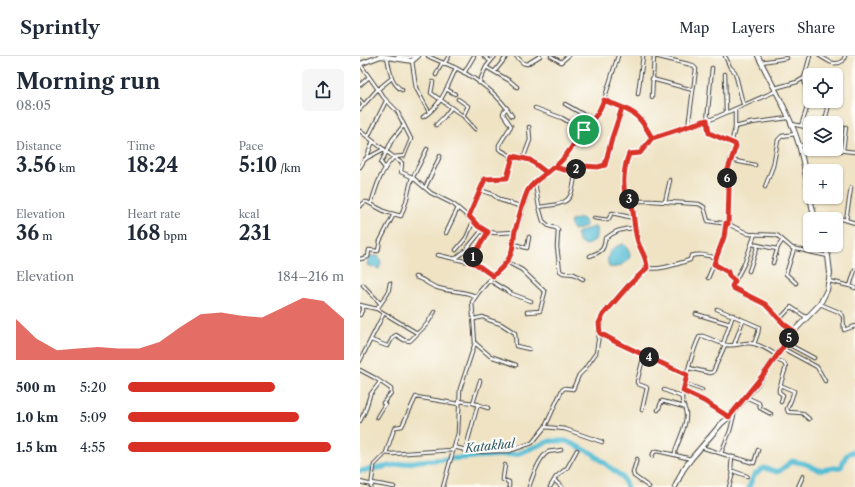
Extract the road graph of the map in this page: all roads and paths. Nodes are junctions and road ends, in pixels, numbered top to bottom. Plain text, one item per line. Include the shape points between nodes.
1 (386, 56) edge
2 (398, 56) edge
3 (415, 56) edge
4 (418, 56) edge
5 (428, 56) edge
6 (449, 56) edge
7 (474, 56) edge
8 (484, 56) edge
9 (495, 56) edge
10 (507, 56) edge
11 (516, 56) edge
12 (540, 56) edge
13 (551, 56) edge
14 (568, 56) edge
15 (618, 56) edge
16 (643, 56) edge
17 (656, 56) edge
18 (725, 56) edge
19 (758, 56) edge
20 (810, 56) edge
21 (820, 56) edge
22 (845, 56) edge
23 (787, 58) dead end
24 (412, 61) junction
25 (490, 61) junction
26 (761, 62) junction
27 (443, 63) junction
28 (360, 64) edge
29 (486, 67) junction
30 (456, 68) junction
31 (712, 68) dead end
32 (807, 68) edge
33 (494, 71) junction
34 (464, 73) junction
35 (725, 74) dead end
36 (436, 75) dead end
37 (369, 77) junction
38 (392, 78) junction
39 (652, 79) junction
40 (803, 79) edge
41 (433, 82) dead end
42 (479, 83) junction
43 (360, 85) edge
44 (517, 88) dead end
45 (446, 89) junction
46 (377, 90) junction
47 (402, 90) dead end
48 (693, 90) junction
49 (775, 90) junction
50 (455, 94) dead end
51 (638, 94) dead end
52 (652, 97) dead end
53 (458, 98) dead end
54 (360, 100) edge
55 (440, 100) junction
56 (604, 100) junction
57 (386, 101) junction
58 (565, 104) dead end
59 (744, 104) junction
60 (364, 105) junction
61 (451, 108) junction
62 (507, 108) junction
63 (535, 108) dead end
64 (622, 108) junction
65 (807, 108) edge
66 (360, 109) edge
67 (735, 109) junction
68 (429, 112) junction
69 (726, 113) junction
70 (463, 116) junction
71 (512, 116) dead end
72 (423, 117) dead end
73 (789, 118) junction
74 (593, 120) junction
75 (707, 120) junction
76 (792, 124) junction
77 (404, 125) junction
78 (436, 125) dead end
79 (801, 126) joint
80 (529, 127) dead end
81 (688, 127) junction
82 (735, 127) junction
83 (846, 127) dead end
84 (475, 129) dead end
85 (584, 130) junction
86 (360, 131) edge
87 (795, 134) junction
88 (368, 137) junction
89 (652, 138) junction
90 (373, 141) junction
91 (735, 144) junction
92 (799, 145) junction
93 (803, 146) edge
94 (384, 149) junction
95 (427, 149) dead end
96 (843, 150) joint
97 (387, 152) junction
98 (855, 152) edge
99 (405, 154) junction
100 (440, 156) dead end
101 (513, 156) junction
102 (394, 157) junction
103 (366, 159) junction
104 (523, 159) junction
105 (730, 160) junction
106 (803, 164) edge
107 (402, 165) junction
108 (755, 165) dead end
109 (360, 167) edge
110 (554, 167) junction
111 (385, 168) junction
112 (576, 169) junction
113 (547, 173) junction
114 (413, 177) junction
115 (670, 180) dead end
116 (535, 182) junction
117 (766, 186) dead end
118 (425, 188) junction
119 (851, 188) dead end
120 (480, 190) junction
121 (632, 201) junction
122 (665, 202) junction
123 (371, 204) junction
124 (360, 206) edge
125 (523, 207) junction
126 (539, 207) junction
127 (458, 208) junction
128 (394, 214) junction
129 (469, 216) junction
130 (594, 218) dead end
131 (634, 218) junction
132 (843, 219) edge
133 (846, 220) junction
134 (473, 222) junction
135 (727, 223) junction
136 (855, 223) edge
137 (635, 228) junction
138 (482, 229) junction
139 (488, 232) junction
140 (515, 232) junction
141 (446, 233) dead end
142 (755, 234) junction
143 (529, 237) dead end
144 (782, 241) junction
145 (514, 244) junction
146 (752, 244) junction
147 (758, 245) junction
148 (794, 249) junction
149 (456, 250) dead end
150 (777, 250) junction
151 (827, 252) edge
152 (438, 255) dead end
153 (590, 256) dead end
154 (828, 256) junction
155 (717, 258) junction
156 (360, 259) edge
157 (455, 259) junction
158 (470, 262) junction
159 (507, 262) junction
160 (773, 263) dead end
161 (714, 264) junction
162 (647, 268) junction
163 (855, 270) edge
164 (749, 271) dead end
165 (493, 276) junction
166 (415, 277) dead end
167 (708, 278) dead end
168 (583, 279) dead end
169 (489, 280) junction
170 (735, 281) junction
171 (829, 281) junction
172 (390, 283) dead end
173 (796, 283) dead end
174 (363, 285) dead end
175 (850, 286) junction
176 (855, 288) edge
177 (476, 296) junction
178 (532, 301) dead end
179 (380, 303) junction
180 (820, 304) junction
181 (360, 305) edge
182 (364, 306) junction
183 (377, 309) junction
184 (717, 309) dead end
185 (435, 311) dead end
186 (527, 312) dead end
187 (384, 313) junction
188 (696, 314) dead end
189 (360, 315) edge
190 (733, 315) junction
191 (474, 318) junction
192 (807, 318) junction
193 (743, 320) junction
194 (780, 320) junction
195 (730, 324) junction
196 (855, 326) edge
197 (794, 331) junction
198 (417, 333) junction
199 (600, 333) junction
200 (371, 340) junction
201 (475, 343) junction
202 (786, 343) junction
203 (724, 344) junction
204 (754, 344) junction
205 (734, 345) junction
206 (782, 348) junction
207 (528, 349) dead end
208 (644, 355) junction
209 (776, 357) junction
210 (814, 358) dead end
211 (360, 361) edge
212 (516, 364) dead end
213 (689, 368) junction
214 (360, 370) edge
215 (687, 375) junction
216 (480, 381) dead end
217 (825, 381) dead end
218 (380, 382) junction
219 (685, 384) junction
220 (780, 385) junction
221 (664, 390) dead end
222 (702, 390) dead end
223 (683, 391) junction
224 (746, 396) junction
225 (682, 397) junction
226 (459, 402) junction
227 (781, 402) dead end
228 (473, 403) junction
229 (478, 404) junction
230 (684, 407) junction
231 (488, 408) dead end
232 (642, 410) dead end
233 (658, 410) dead end
234 (735, 410) junction
235 (771, 414) dead end
236 (377, 417) dead end
237 (729, 417) junction
238 (809, 419) dead end
239 (360, 421) edge
240 (545, 427) junction
241 (602, 442) dead end
242 (701, 447) junction
243 (453, 450) junction
244 (561, 450) dead end
245 (577, 450) dead end
246 (758, 450) dead end
247 (465, 451) junction
248 (386, 453) junction
249 (721, 453) junction
250 (675, 454) junction
251 (652, 456) dead end
252 (732, 457) junction
253 (637, 459) dead end
254 (691, 459) junction
255 (505, 465) dead end
256 (733, 471) junction
257 (747, 476) dead end
258 (803, 476) dead end
259 (554, 480) junction
260 (360, 482) edge
261 (372, 485) edge
262 (394, 487) edge
263 (443, 487) edge
264 (509, 487) edge
265 (529, 487) edge
266 (550, 487) edge
267 (562, 487) edge
268 (649, 487) edge
269 (676, 487) edge
270 (729, 487) edge
271 (798, 487) edge

1 - 24 street
1 - 28 street
1 - 38 street
2 - 3 street
4 - 24 street
5 - 27 street
6 - 27 street
7 - 34 street
8 - 25 street
9 - 25 street
10 - 33 street
11 - 12 street via 525,64
13 - 14 street via 562,62
15 - 56 street
16 - 51 street
17 - 39 street
17 - 48 street via 694,66 696,69
18 - 59 street via 735,72
19 - 26 street
20 - 32 street
21 - 22 street via 836,64 843,61
23 - 26 street
24 - 68 street via 416,88
25 - 29 street
26 - 49 street
27 - 30 street
27 - 36 street
28 - 37 street
29 - 33 street
29 - 42 street
30 - 34 street
30 - 45 street
31 - 75 street
33 - 44 street
34 - 42 street
35 - 69 street
37 - 43 street
37 - 46 street
38 - 46 street
38 - 47 street via 396,86
39 - 48 street
39 - 52 street
40 - 49 street
41 - 55 street via 431,94
42 - 62 street via 499,98
45 - 50 street
45 - 55 street
46 - 57 street
46 - 60 street
48 - 81 street
49 - 59 street
49 - 73 street
53 - 70 street via 468,106
54 - 60 street
55 - 61 street
55 - 68 street
56 - 64 street
56 - 74 street
57 - 77 street via 397,110
57 - 88 street
58 - 74 street
59 - 67 street
60 - 66 street
61 - 70 street
61 - 78 street
62 - 71 street
62 - 101 street via 503,114 511,127 499,149
63 - 85 street
64 - 89 street via 639,117
64 - 112 street via 606,164
65 - 79 street
67 - 69 street
67 - 82 street
68 - 72 street
69 - 75 street
70 - 84 street
73 - 76 street
73 - 82 street
74 - 85 street
75 - 81 street
75 - 91 street via 709,133
76 - 79 street
76 - 87 street
77 - 97 street via 392,140
77 - 99 street via 411,139
80 - 104 street via 530,140
81 - 89 street
82 - 91 street via 732,140
83 - 96 street
85 - 110 street via 562,161
86 - 88 street
87 - 92 street
87 - 117 street via 782,136 778,140
88 - 90 street
89 - 121 street via 640,153 631,153 628,156 625,194 626,198
90 - 94 street
90 - 103 street
91 - 105 street via 736,148
92 - 93 street
92 - 106 street
94 - 97 street
94 - 103 street
95 - 114 street
96 - 98 street
97 - 102 street
97 - 111 street via 380,164
99 - 102 street via 402,157
99 - 107 street
100 - 118 street
101 - 104 street
101 - 120 street via 508,177 485,179
102 - 107 street
102 - 111 street
103 - 109 street
104 - 113 street via 530,160
105 - 108 street
105 - 135 street via 727,172
107 - 114 street via 401,172
110 - 112 street
110 - 113 street
111 - 123 street
112 - 126 street via 570,196 566,202
113 - 116 street
114 - 118 street
114 - 128 street via 403,213 400,216
115 - 122 street
116 - 125 street via 528,191
116 - 126 street
118 - 127 street
119 - 133 street
120 - 125 street
120 - 129 street
121 - 122 street
121 - 131 street
122 - 135 street via 699,204 704,207 708,221
123 - 124 street via 364,202
123 - 128 street
125 - 140 street
126 - 168 street via 545,224 558,230 560,271
127 - 129 street
127 - 141 street
128 - 156 street via 380,241 378,251 369,250 367,258
129 - 134 street
130 - 131 street via 608,220 612,213
131 - 137 street
132 - 133 street
133 - 136 street
134 - 138 street
134 - 149 street via 466,238
135 - 142 street via 749,234
135 - 155 street
137 - 153 street via 623,228 613,233 605,239 601,251
137 - 162 street
138 - 139 street
138 - 157 street via 465,251
139 - 140 street
139 - 158 street
140 - 145 street
142 - 144 street via 778,236
142 - 146 street
143 - 145 street via 527,248
144 - 148 street
144 - 150 street
145 - 159 street
146 - 147 street
146 - 170 street
147 - 150 street
147 - 164 street
148 - 154 street
148 - 173 street via 786,274
150 - 160 street
151 - 154 street
152 - 157 street
154 - 171 street
155 - 161 street
155 - 162 street via 694,255 690,260 671,266
157 - 158 street
158 - 165 street
159 - 165 street
159 - 186 street via 522,270 545,292 540,311
161 - 167 street
161 - 170 street via 728,272
162 - 199 street via 606,311 600,320
163 - 175 street
165 - 169 street
166 - 177 street via 436,288
169 - 177 street
169 - 178 street via 512,294
170 - 194 street via 733,288 765,304
171 - 175 street
171 - 180 street
172 - 179 street via 388,293
174 - 179 street
175 - 176 street
177 - 191 street via 472,305
179 - 183 street
180 - 192 street
180 - 196 street via 843,316 844,330
181 - 182 street
182 - 183 street
182 - 189 street
183 - 187 street
184 - 190 street
185 - 198 street via 427,324
187 - 198 street
187 - 200 street
188 - 195 street
190 - 193 street
190 - 195 street
191 - 201 street
191 - 207 street via 483,317 501,324 515,333 516,346
192 - 194 street via 791,307
192 - 197 street
193 - 204 street via 759,327
193 - 205 street
194 - 197 street
195 - 203 street
197 - 202 street
198 - 200 street via 410,341 394,336 388,346
199 - 208 street
199 - 240 street via 596,353 579,375 573,389 562,390
200 - 211 street
201 - 212 street via 490,356
201 - 226 street via 461,385
202 - 206 street
202 - 210 street
203 - 205 street
203 - 213 street via 713,372
203 - 213 street via 700,336
204 - 205 street
204 - 209 street
206 - 209 street
206 - 217 street via 817,367
208 - 215 street
208 - 232 street via 637,382 648,388
209 - 220 street via 786,366
209 - 224 street
213 - 215 street
214 - 218 street
215 - 219 street
216 - 228 street
218 - 236 street via 391,391
218 - 239 street via 370,395
219 - 222 street
219 - 223 street
220 - 227 street via 779,391 783,395
220 - 238 street via 794,391 786,410 802,413
221 - 225 street
223 - 225 street
223 - 237 street
224 - 234 street
224 - 235 street
225 - 230 street
226 - 228 street
226 - 243 street via 458,433
226 - 248 street via 416,397 402,426 396,426 394,429
228 - 229 street
229 - 231 street
229 - 247 street
230 - 233 street via 662,401
230 - 250 street via 684,424
234 - 237 street
234 - 249 street
237 - 242 street
240 - 241 street via 565,429
240 - 247 street via 533,442 509,451
242 - 249 street
242 - 254 street
243 - 247 street
243 - 248 street
243 - 263 street
244 - 265 street via 548,452 544,456
245 - 259 street via 567,468
246 - 252 street via 754,463
248 - 261 street via 375,462
249 - 252 street
250 - 251 street via 657,451
250 - 254 street
252 - 256 street
253 - 268 street via 634,476
254 - 269 street via 679,477
255 - 264 street via 503,478 509,482
256 - 257 street
256 - 270 street
258 - 271 street
259 - 266 street
259 - 267 street
260 - 261 street
261 - 262 street

